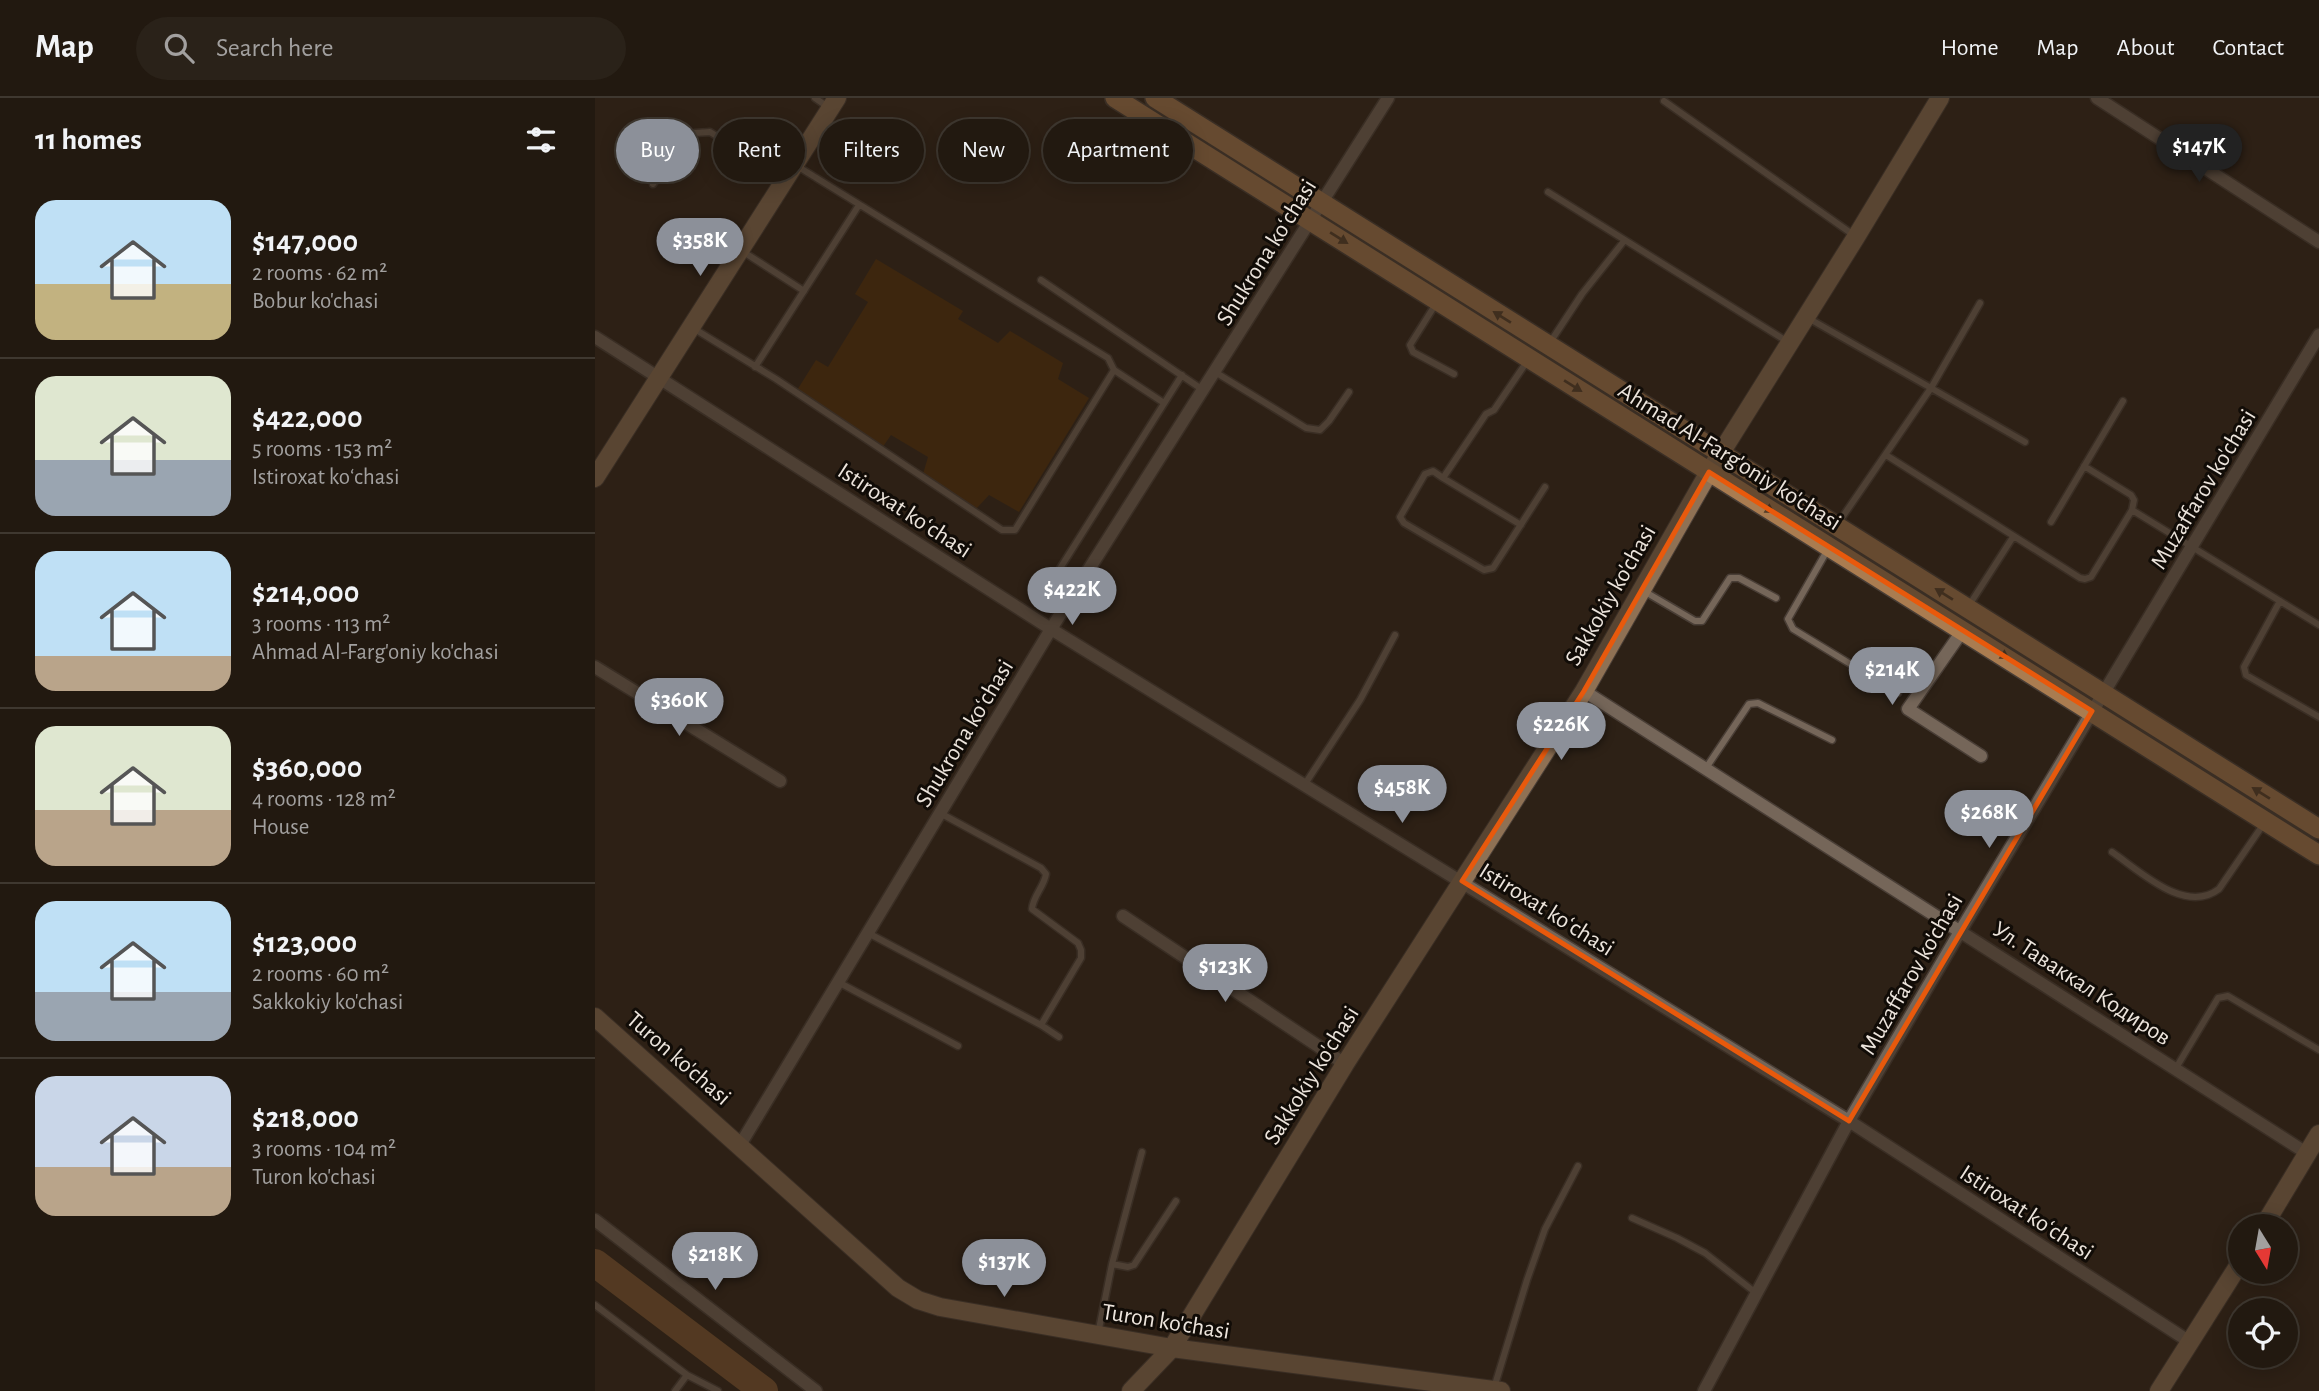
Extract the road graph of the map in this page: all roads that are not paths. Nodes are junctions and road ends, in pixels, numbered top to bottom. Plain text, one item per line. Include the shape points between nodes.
1 (1115, 98) edge
2 (1388, 98) edge
3 (1940, 98) edge
4 (2097, 98) edge
5 (1158, 99) edge
6 (827, 101) edge
7 (1664, 101) dead end
8 (713, 134) edge
9 (805, 143) edge
10 (805, 179) edge
11 (784, 182) edge
12 (653, 184) dead end
13 (1548, 192) dead end
14 (1322, 203) junction
15 (859, 205) junction
16 (1311, 220) junction
17 (1856, 237) junction
18 (1624, 241) junction
19 (2319, 242) edge
20 (740, 250) junction
21 (1041, 280) dead end
22 (804, 291) junction
23 (1439, 301) junction
24 (1980, 303) dead end
25 (1806, 317) junction
26 (691, 327) junction
27 (2319, 335) edge
28 (595, 337) edge
29 (1789, 343) junction
30 (1548, 346) junction
31 (1529, 359) junction
32 (755, 367) junction
33 (1114, 370) junction
34 (1215, 372) junction
35 (1454, 374) dead end
36 (1182, 375) junction
37 (660, 377) junction
38 (1931, 388) junction
39 (1203, 390) junction
40 (1349, 392) dead end
41 (2123, 401) dead end
42 (1164, 403) junction
43 (2025, 442) dead end
44 (1720, 454) junction
45 (1886, 454) junction
46 (601, 458) edge
47 (2084, 466) junction
48 (1709, 472) junction
49 (595, 478) edge
50 (1443, 478) junction
51 (1545, 487) dead end
52 (2132, 510) junction
53 (2051, 522) dead end
54 (1521, 525) junction
55 (1836, 527) junction
56 (2013, 537) junction
57 (1829, 547) junction
58 (2193, 548) junction
59 (1059, 570) dead end
60 (1640, 589) junction
61 (1776, 598) dead end
62 (2280, 601) junction
63 (1967, 608) junction
64 (2319, 625) edge
65 (1051, 629) junction
66 (1963, 630) junction
67 (1395, 635) dead end
68 (595, 667) edge
69 (1584, 691) junction
70 (1898, 693) dead end
71 (2103, 693) junction
72 (2092, 711) junction
73 (2319, 717) edge
74 (1832, 740) dead end
75 (1981, 756) dead end
76 (1706, 768) junction
77 (780, 781) dead end
78 (1305, 784) junction
79 (940, 813) junction
80 (2266, 821) junction
81 (2319, 829) edge
82 (2112, 852) dead end
83 (2319, 855) edge
84 (1462, 881) junction
85 (1123, 916) dead end
86 (1961, 930) junction
87 (868, 933) junction
88 (838, 982) junction
89 (595, 1017) edge
90 (1041, 1025) junction
91 (1059, 1037) dead end
92 (958, 1046) dead end
93 (2319, 1049) edge
94 (1345, 1064) junction
95 (2176, 1068) junction
96 (1849, 1121) junction
97 (2319, 1134) edge
98 (740, 1145) junction
99 (1142, 1152) dead end
100 (2308, 1154) junction
101 (1578, 1166) dead end
102 (1176, 1201) dead end
103 (2271, 1214) edge
104 (1633, 1219) dead end
105 (595, 1220) edge
106 (1112, 1264) junction
107 (2228, 1282) edge
108 (1758, 1294) junction
109 (595, 1305) edge
110 (1098, 1336) junction
111 (2190, 1342) junction
112 (1172, 1348) junction
113 (687, 1375) junction
114 (675, 1391) edge
115 (718, 1391) edge
116 (816, 1391) edge
117 (1132, 1391) edge
118 (1497, 1391) edge
119 (1704, 1391) edge
120 (2159, 1391) edge

1 - 16 main road, Ahmad Al-Farg'oniy ko'chasi
2 - 14 street, Shukrona koʻchasi
3 - 17 street, Sakkokiy ko'chasi
4 - 19 street
5 - 14 main road, Ahmad Al-Farg'oniy ko'chasi
6 - 9 street
7 - 17 lane
8 - 12 lane via 687,137
10 - 15 lane
11 - 20 street
13 - 18 lane
14 - 16 street, Shukrona koʻchasi
30 -> 14 main road, Ahmad Al-Farg'oniy ko'chasi
15 - 22 lane
15 - 33 lane via 1108,358
16 -> 23 main road, Ahmad Al-Farg'oniy ko'chasi
16 - 34 street, Shukrona koʻchasi
17 - 25 street, Sakkokiy ko'chasi
18 - 29 lane
18 - 30 lane
20 - 22 lane
20 - 26 street
21 - 36 lane
22 - 32 lane
23 - 31 main road, Ahmad Al-Farg'oniy ko'chasi
23 - 35 lane via 1411,345 1413,352
24 - 38 lane
25 - 29 street, Sakkokiy ko'chasi
25 - 38 lane
26 - 32 lane
26 - 37 street
27 - 58 street, Muzaffarov ko'chasi
28 - 37 street, Istiroxat koʻchasi
29 - 44 street, Sakkokiy ko'chasi
30 - 44 main road, Ahmad Al-Farg'oniy ko'chasi
31 -> 48 main road, Ahmad Al-Farg'oniy ko'chasi
31 - 50 lane
32 - 33 lane via 1009,531 1015,530
33 - 42 lane
34 - 39 street, Shukrona koʻchasi
34 - 40 lane via 1306,428 1320,430
36 - 39 lane
36 - 42 lane
37 - 46 street
37 - 65 street, Istiroxat koʻchasi
38 - 43 lane
38 - 45 lane
39 - 65 street, Shukrona koʻchasi
41 - 47 lane
42 - 59 lane
44 - 48 street, Sakkokiy ko'chasi
44 - 55 main road, Ahmad Al-Farg'oniy ko'chasi
45 - 55 lane
45 - 56 lane
46 - 49 street
47 - 52 lane via 2131,495
47 - 53 lane
48 -> 57 main road, Ahmad Al-Farg'oniy ko'chasi
48 - 60 street, Sakkokiy ko'chasi
50 - 54 lane
50 - 54 lane via 1433,471 1425,474 1400,517 1403,523 1484,570 1493,568
51 - 54 lane
52 - 56 lane via 2091,577 2085,579
52 - 58 lane
63 -> 55 main road, Ahmad Al-Farg'oniy ko'chasi
56 - 63 lane
57 - 66 main road, Ahmad Al-Farg'oniy ko'chasi
57 - 70 lane via 1789,619 1793,629
58 - 62 lane
58 - 71 street, Muzaffarov ko'chasi
60 - 61 lane via 1695,621 1702,621 1730,578 1739,578
60 - 69 street, Sakkokiy ko'chasi
62 - 64 lane
62 - 73 lane via 2243,667 2246,675
63 - 71 main road, Ahmad Al-Farg'oniy ko'chasi
65 - 78 street, Istiroxat koʻchasi
65 - 79 street, Shukrona koʻchasi
66 -> 72 main road, Ahmad Al-Farg'oniy ko'chasi
66 - 75 street via 1908,709
67 - 78 lane via 1360,700
68 - 77 street
69 - 76 street, Ул. Таваккал Кодиров
69 - 84 street, Sakkokiy ko'chasi
71 - 72 street, Muzaffarov ko'chasi
81 -> 71 main road, Ahmad Al-Farg'oniy ko'chasi
72 - 80 main road, Ahmad Al-Farg'oniy ko'chasi
72 - 86 street, Muzaffarov ko'chasi
74 - 76 lane via 1758,703 1749,704
76 - 86 street, Ул. Таваккал Кодиров
78 - 84 street, Istiroxat koʻchasi
79 - 87 street, Shukrona koʻchasi
79 - 90 lane via 1041,868 1045,883 1032,909 1078,943 1081,958
80 - 82 lane via 2219,889 2210,895 2179,895
80 - 83 main road, Ahmad Al-Farg'oniy ko'chasi
84 - 94 street, Sakkokiy ko'chasi
84 - 96 street, Istiroxat koʻchasi
85 - 94 street
86 - 95 street, Ул. Таваккал Кодиров
86 - 96 street, Muzaffarov ko'chasi
87 - 88 street, Shukrona koʻchasi
87 - 90 lane
88 - 92 lane
88 - 98 street, Shukrona koʻchasi
89 - 98 street, Turon ko'chasi
90 - 91 lane
93 - 95 lane via 2228,996 2218,998
94 - 112 street, Sakkokiy ko'chasi
95 - 100 street, Ул. Таваккал Кодиров
96 - 108 street, Muzaffarov ko'chasi
96 - 111 street, Istiroxat koʻchasi
97 - 100 street
98 - 110 street, Turon ko'chasi via 898,1288 918,1300
99 - 106 lane
100 - 103 street
101 - 118 lane via 1545,1229
102 - 106 lane via 1134,1265
104 - 108 lane via 1705,1253
105 - 116 street
106 - 110 lane
107 - 111 street
108 - 119 street, Muzaffarov ko'chasi
109 - 113 lane
110 - 112 street, Turon ko'chasi
111 - 120 street
112 - 117 street, Sakkokiy ko'chasi
112 - 118 street, Turon ko'chasi
113 - 114 lane
113 - 115 lane

